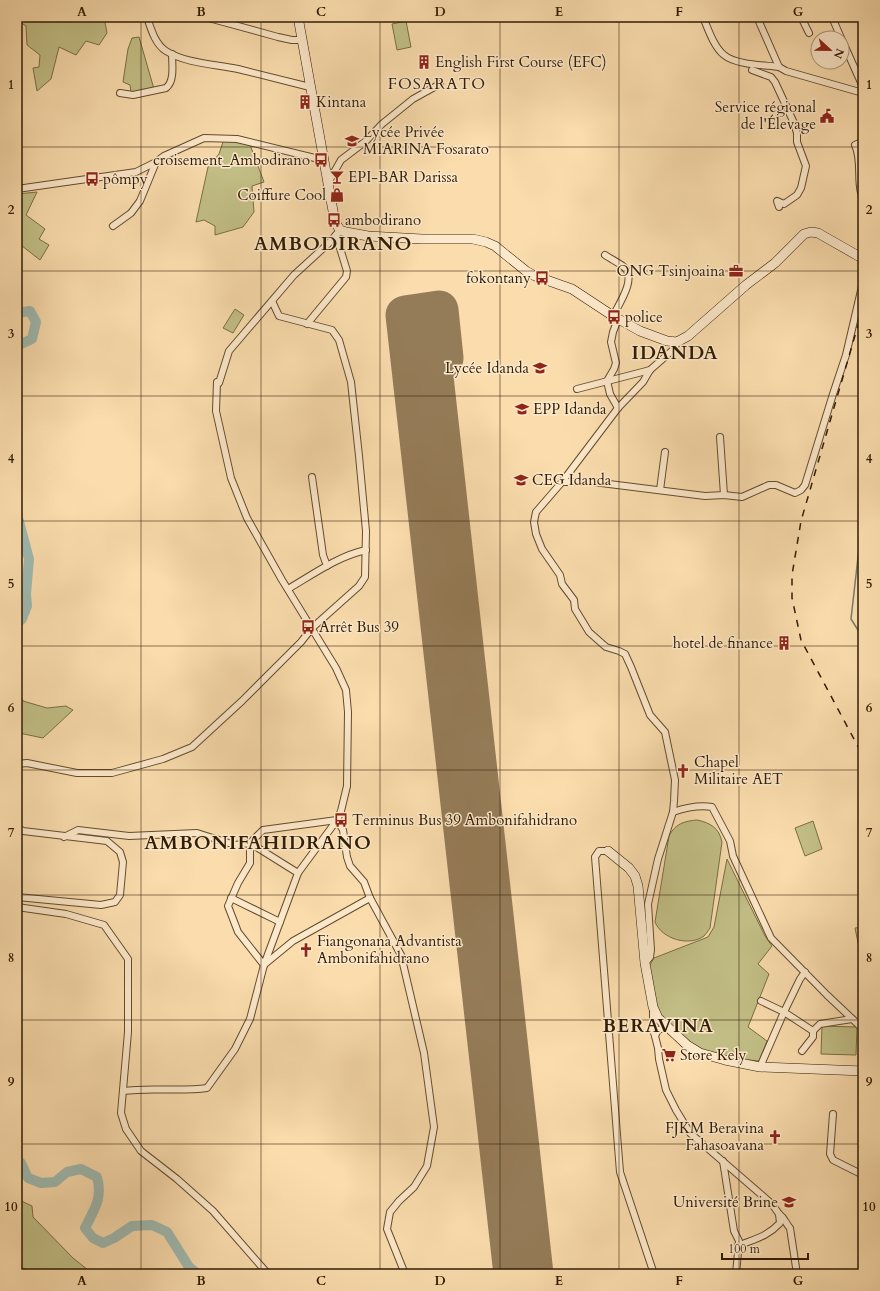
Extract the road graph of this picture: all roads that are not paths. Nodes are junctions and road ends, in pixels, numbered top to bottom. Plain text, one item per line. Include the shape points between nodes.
1 (146, 17) edge
2 (206, 17) edge
3 (298, 17) edge
4 (704, 17) edge
5 (757, 17) edge
6 (801, 17) edge
7 (832, 17) edge
8 (838, 30) edge
9 (809, 33) dead end
10 (302, 40) junction
11 (172, 54) junction
12 (850, 57) edge
13 (779, 67) junction
14 (752, 70) dead end
15 (440, 84) dead end
16 (310, 87) junction
17 (863, 87) edge
18 (120, 93) dead end
19 (863, 93) edge
20 (863, 141) edge
21 (323, 160) junction
22 (156, 162) junction
23 (328, 183) junction
24 (17, 189) edge
25 (863, 194) edge
26 (779, 207) dead end
27 (112, 226) dead end
28 (338, 232) junction
29 (605, 255) dead end
30 (863, 258) edge
31 (863, 282) edge
32 (272, 301) junction
33 (615, 318) junction
34 (307, 324) junction
35 (677, 342) junction
36 (650, 370) junction
37 (607, 381) junction
38 (577, 389) dead end
39 (618, 408) junction
40 (720, 437) dead end
41 (665, 452) dead end
42 (312, 478) dead end
43 (562, 482) junction
44 (660, 490) junction
45 (724, 495) junction
46 (366, 550) junction
47 (327, 566) junction
48 (288, 589) junction
49 (312, 628) junction
50 (17, 764) edge
51 (673, 812) junction
52 (337, 820) junction
53 (17, 827) edge
54 (64, 837) junction
55 (250, 842) junction
56 (608, 851) joint
57 (298, 873) junction
58 (17, 897) edge
59 (232, 898) junction
60 (370, 898) junction
61 (17, 907) edge
62 (280, 922) junction
63 (645, 963) junction
64 (264, 965) junction
65 (806, 972) junction
66 (761, 1001) dead end
67 (653, 1007) junction
68 (784, 1012) junction
69 (852, 1019) junction
70 (667, 1028) junction
71 (863, 1029) edge
72 (813, 1031) junction
73 (655, 1036) junction
74 (802, 1051) dead end
75 (760, 1067) junction
76 (863, 1070) edge
77 (123, 1091) junction
78 (833, 1114) dead end
79 (723, 1161) junction
80 (863, 1175) edge
81 (779, 1214) junction
82 (738, 1246) junction
83 (268, 1274) edge
84 (405, 1274) edge
85 (654, 1274) edge
86 (736, 1274) edge
87 (797, 1274) edge

1 - 11 street via 151,32 159,44
2 - 10 street via 278,37
3 - 10 street
4 - 13 street via 717,46 724,55 733,60
5 - 13 street
6 - 9 street
7 - 8 street
10 - 16 street
11 - 16 street
11 - 18 street via 170,85 133,95
12 - 17 street
13 - 19 street
14 - 26 street via 772,77 775,82 794,123 797,142 806,166 797,195 784,204 777,202
15 - 23 street via 413,100 341,160
16 - 21 street
20 - 25 street via 855,145 859,153 859,183
21 - 22 street via 237,139 204,138
21 - 23 street
22 - 24 street via 136,172
22 - 27 street via 140,201 131,213
23 - 28 street
28 - 32 street via 294,275
28 - 33 street via 418,239 474,239 486,242 495,246 526,271 572,289
28 - 34 street via 347,271 346,277
29 - 33 street via 625,268 629,274
30 - 35 street via 818,233 804,234 775,263 688,336
31 - 45 street via 846,356 805,485 795,493 770,485 742,497
32 - 34 street via 279,316
32 - 48 street via 229,351 219,383 217,382 216,411 231,478 247,518
33 - 35 street via 667,341
33 - 37 street via 612,342 616,363
34 - 46 street via 332,330 339,340 351,382
35 - 36 street via 674,349
36 - 37 street
36 - 39 street via 643,382
37 - 38 street
37 - 39 street via 610,394
39 - 43 street
40 - 45 street
41 - 44 street
42 - 47 street via 323,555
43 - 44 street via 593,482
43 - 51 street via 536,512 536,534 542,550 560,575 562,584 574,600 575,609 589,632 606,647 625,654 650,715 665,732 675,780
44 - 45 street via 705,496
46 - 47 street
46 - 49 street via 365,577 359,586
47 - 48 street
48 - 49 street
49 - 50 street via 302,642 242,702 192,747 163,759 112,773 77,773 27,763
49 - 52 street via 346,690 347,786
51 - 63 street via 658,859 648,904 651,950 650,957
51 - 65 street via 703,806 712,807 730,841 733,856 771,938
52 - 55 street via 263,830
52 - 57 street
52 - 60 street via 343,830 350,866 364,882
53 - 54 street via 22,831
54 - 55 street via 78,830 129,836 197,833 235,845
54 - 58 street via 107,842 120,852 123,869 120,895 115,902 101,904
55 - 57 street
55 - 59 street via 250,863
56 - 63 street via 636,876
56 - 85 street via 599,851 596,857 620,1172
57 - 62 street
59 - 62 street
59 - 64 street via 228,906 238,932
60 - 64 street via 293,941
60 - 84 street via 401,955 424,1053 434,1127 427,1166 414,1187 390,1212 387,1229
61 - 77 street via 66,914 104,925 128,959 128,1032
62 - 64 street
63 - 67 street
64 - 77 street via 250,1019 235,1049 207,1088 137,1088
65 - 68 street
65 - 69 street
66 - 68 street
67 - 70 street
67 - 73 street
68 - 72 street
68 - 75 street
69 - 71 street
69 - 72 street via 820,1024
70 - 73 street via 658,1030
70 - 75 street via 700,1053
72 - 74 street via 813,1038
73 - 79 street via 666,1090 676,1110 690,1133
75 - 76 street
77 - 83 street via 121,1112 126,1129 141,1150 212,1211
78 - 80 street via 830,1154 833,1160
79 - 81 street via 772,1204
79 - 82 street
81 - 82 street via 780,1223 774,1230
81 - 87 street via 784,1217 790,1228
82 - 86 street

